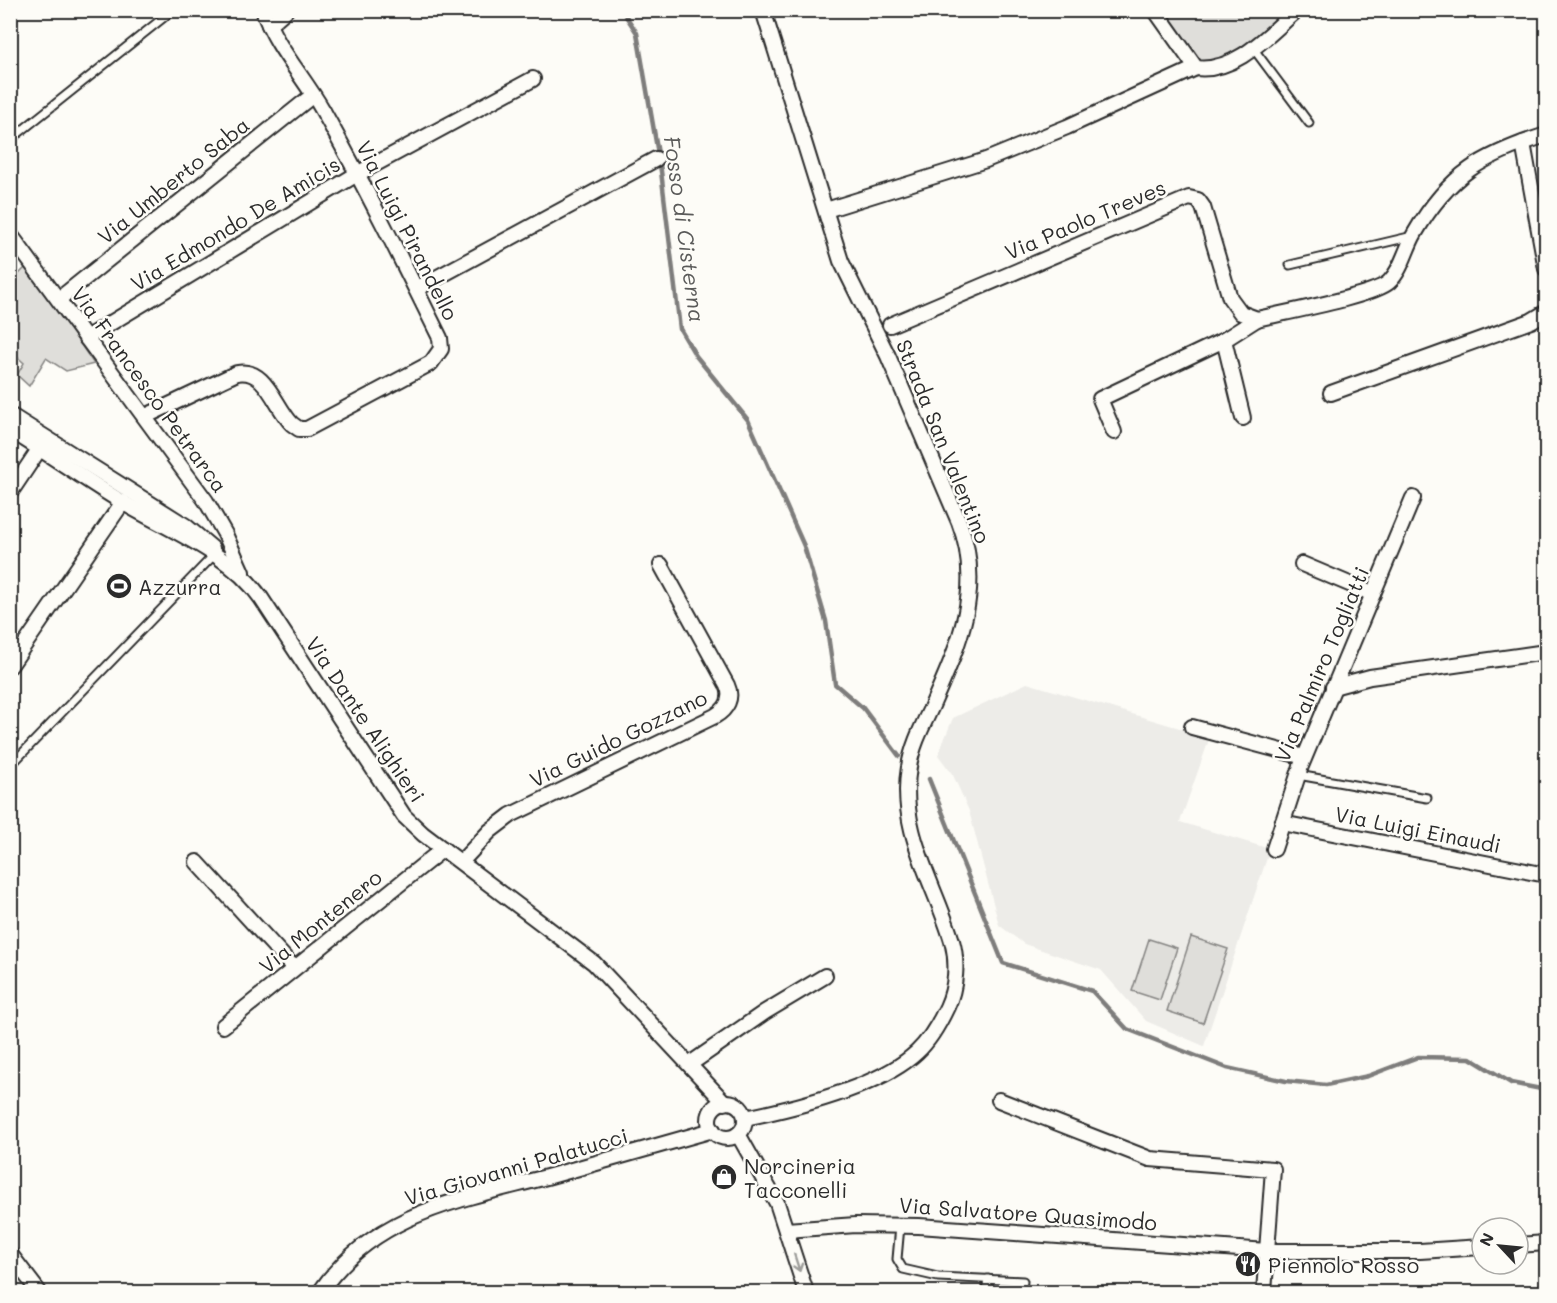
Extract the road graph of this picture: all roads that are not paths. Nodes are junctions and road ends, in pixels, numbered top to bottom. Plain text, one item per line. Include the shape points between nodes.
1 (173, 10) edge
2 (262, 10) edge
3 (286, 10) edge
4 (763, 10) edge
5 (1155, 10) edge
6 (1297, 10) edge
7 (269, 25) junction
8 (1253, 47) junction
9 (1196, 68) junction
10 (533, 79) dead end
11 (313, 95) junction
12 (1309, 123) dead end
13 (1546, 135) edge
14 (10, 140) edge
15 (1523, 142) junction
16 (656, 159) dead end
17 (357, 174) junction
18 (826, 210) junction
19 (10, 234) edge
20 (1413, 236) junction
21 (1290, 266) dead end
22 (1546, 269) edge
23 (416, 289) junction
24 (59, 299) junction
25 (1546, 312) edge
26 (1257, 319) junction
27 (890, 325) dead end
28 (86, 338) junction
29 (1224, 339) junction
30 (1331, 393) dead end
31 (10, 415) edge
32 (146, 416) junction
33 (1243, 418) dead end
34 (10, 430) edge
35 (1114, 432) dead end
36 (40, 448) junction
37 (10, 493) edge
38 (1413, 498) dead end
39 (123, 502) junction
40 (218, 557) junction
41 (1302, 564) dead end
42 (661, 565) dead end
43 (244, 577) junction
44 (1373, 594) junction
45 (1546, 651) edge
46 (10, 666) edge
47 (1333, 687) junction
48 (1192, 727) dead end
49 (1304, 757) junction
50 (10, 766) edge
51 (1298, 775) junction
52 (1427, 798) dead end
53 (1282, 824) junction
54 (443, 849) junction
55 (1274, 849) dead end
56 (197, 862) dead end
57 (461, 862) junction
58 (1546, 875) edge
59 (294, 968) junction
60 (825, 976) dead end
61 (223, 1026) dead end
62 (690, 1064) junction
63 (999, 1100) dead end
64 (725, 1103) junction
65 (745, 1118) junction
66 (712, 1130) junction
67 (738, 1134) junction
68 (900, 1226) junction
69 (786, 1230) junction
70 (1546, 1243) edge
71 (1530, 1244) edge
72 (1470, 1248) edge
73 (1267, 1251) junction
74 (10, 1254) edge
75 (988, 1279) junction
76 (39, 1293) edge
77 (321, 1293) edge
78 (806, 1293) edge
79 (986, 1293) edge
80 (1022, 1293) edge
81 (1264, 1293) edge

1 - 14 lane
2 - 7 street, Via Luigi Pirandello
3 - 7 street
4 - 18 street, Strada San Valentino
5 - 9 street
6 - 8 street
7 - 11 street, Via Luigi Pirandello
8 - 9 street via 1226,65
8 - 12 lane
9 - 18 street via 986,160
10 - 17 street, Via Edmondo De Amicis
11 - 17 street, Via Luigi Pirandello
11 - 24 street, Via Umberto Saba
13 - 15 street
15 - 20 street via 1466,170 1442,195
15 - 22 street
16 - 23 street
17 - 23 street, Via Luigi Pirandello
17 - 28 street, Via Edmondo De Amicis
18 - 65 street, Strada San Valentino via 845,273 888,356 959,522 970,559 970,595 964,628 920,731 907,787 914,839 954,950 954,984 945,1012 917,1052 886,1072 842,1091
19 - 24 street, Via Francesco Petrarca
20 - 21 lane
20 - 26 street via 1392,278 1382,286
23 - 32 street, Via Luigi Pirandello via 442,341 438,356 311,428 299,429 292,424 262,380 247,371
24 - 28 street, Via Francesco Petrarca
25 - 30 street via 1531,321
26 - 27 street, Via Paolo Treves via 1245,316 1233,304 1203,207 1198,200 1189,198
26 - 29 street
28 - 32 street, Via Francesco Petrarca
29 - 33 street
29 - 35 street via 1100,399
31 - 40 street via 192,530
32 - 43 street, Via Francesco Petrarca via 210,507
34 - 36 street, Via Dante Alighieri
36 - 37 street
36 - 39 street, Via Dante Alighieri
38 - 44 street, Via Palmiro Togliatti
39 - 40 street, Via Dante Alighieri
39 - 46 street
40 - 43 street, Via Dante Alighieri
40 - 50 lane
41 - 44 street
42 - 57 street, Via Guido Gozzano via 727,685 730,694 726,707 715,716 511,815
43 - 54 street, Via Dante Alighieri via 394,803
44 - 47 street, Via Palmiro Togliatti
45 - 47 street via 1370,677
47 - 49 street, Via Palmiro Togliatti
48 - 49 street
49 - 51 street, Via Palmiro Togliatti
51 - 52 lane
51 - 53 street, Via Palmiro Togliatti
53 - 55 street, Via Palmiro Togliatti
53 - 58 street, Via Luigi Einaudi
54 - 57 street, Via Dante Alighieri
54 - 59 street, Via Montenero
56 - 59 street
57 - 62 street, Via Dante Alighieri via 600,969
59 - 61 street, Via Montenero
60 - 62 street
62 - 64 street, Via Dante Alighieri
63 - 73 street via 1150,1159 1273,1169
64 - 65 street, Via Dante Alighieri via 740,1108
64 - 66 street via 711,1113
65 - 67 street
66 - 67 street via 722,1137
66 - 77 street, Via Giovanni Palatucci via 409,1217 357,1250
67 - 69 street via 777,1203
68 - 69 street, Via Salvatore Quasimodo
68 - 73 street, Via Salvatore Quasimodo
68 - 75 lane via 897,1259 903,1269 938,1277
69 -> 78 street
70 - 71 street
72 - 73 street, Via Salvatore Quasimodo
73 - 81 street
74 - 76 street
75 - 79 lane
75 - 80 lane via 1023,1281

